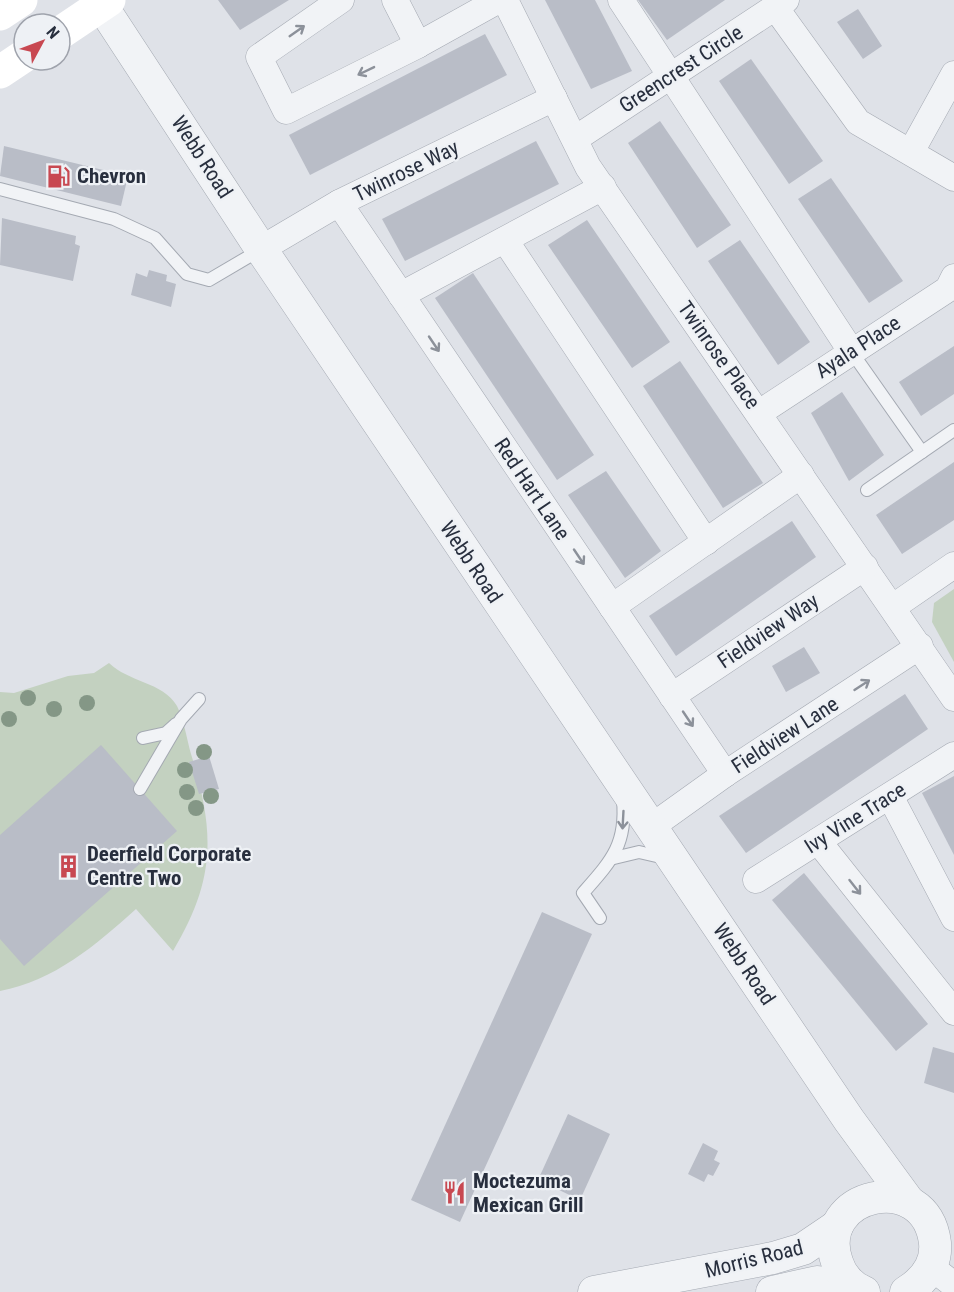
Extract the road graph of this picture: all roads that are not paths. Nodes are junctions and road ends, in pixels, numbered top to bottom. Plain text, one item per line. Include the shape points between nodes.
1 (21, 0) edge
2 (341, 0) edge
3 (395, 0) edge
4 (500, 0) edge
5 (505, 0) edge
6 (621, 0) edge
7 (103, 2) edge
8 (781, 4) edge
9 (0, 14) edge
10 (72, 24) edge
11 (418, 45) junction
12 (954, 74) edge
13 (669, 76) junction
14 (554, 98) junction
15 (575, 139) junction
16 (911, 152) junction
17 (954, 178) edge
18 (603, 188) junction
19 (0, 189) edge
20 (339, 204) junction
21 (505, 240) junction
22 (261, 249) junction
23 (954, 277) edge
24 (401, 295) junction
25 (851, 351) junction
26 (759, 413) junction
27 (954, 430) edge
28 (922, 452) junction
29 (801, 475) junction
30 (867, 490) dead end
31 (706, 542) junction
32 (954, 566) edge
33 (865, 567) junction
34 (612, 607) junction
35 (893, 607) junction
36 (920, 646) junction
37 (672, 696) junction
38 (954, 698) edge
39 (199, 699) dead end
40 (181, 719) junction
41 (143, 738) dead end
42 (954, 755) edge
43 (725, 774) junction
44 (621, 781) junction
45 (140, 789) dead end
46 (890, 796) junction
47 (651, 827) junction
48 (818, 841) junction
49 (614, 858) junction
50 (675, 863) junction
51 (756, 880) dead end
52 (600, 918) dead end
53 (954, 918) edge
54 (954, 1012) edge
55 (849, 1120) junction
56 (857, 1203) junction
57 (914, 1205) junction
58 (954, 1214) edge
59 (837, 1226) junction
60 (943, 1264) edge
61 (861, 1291) edge
62 (594, 1292) edge
63 (772, 1292) edge
64 (906, 1292) edge

1 - 9 main road
11 -> 2 street via 286,111 259,57
3 - 11 street
4 - 11 street
5 - 14 street, Twinrose Place
6 - 13 street
7 - 10 main road
7 - 22 street, Webb Road
8 - 13 street, Greencrest Circle
8 - 16 street via 858,122
12 - 16 street
13 - 15 street, Greencrest Circle
13 - 25 street
14 - 15 street, Twinrose Place
14 - 20 street, Twinrose Way
15 - 18 street, Twinrose Place
16 - 17 street
18 - 21 street
18 - 26 street, Twinrose Place
19 - 22 lane via 114,219 155,238 187,274 209,280
20 - 22 street, Twinrose Way
20 - 24 street, Red Hart Lane
21 - 24 street
21 - 31 street
22 - 44 street, Webb Road
23 - 25 street, Ayala Place via 948,289
24 -> 34 street, Red Hart Lane
25 - 26 street, Ayala Place
25 - 28 lane
26 - 29 street, Twinrose Place
27 - 28 lane
28 - 30 lane
29 - 31 street
29 - 33 street, Twinrose Place
31 - 34 street
32 - 35 street
33 - 35 street, Twinrose Place
33 - 37 street, Fieldview Way
34 - 37 street, Red Hart Lane
35 - 36 street, Twinrose Place
36 - 38 street, Twinrose Place
43 -> 36 street, Fieldview Lane
37 -> 43 street, Red Hart Lane
39 - 40 lane
40 - 41 lane via 166,733
40 - 45 lane
42 - 46 street, Ivy Vine Trace
43 - 47 street, Fieldview Lane
44 - 47 street, Webb Road
44 -> 49 lane via 623,825
46 - 48 street, Ivy Vine Trace
46 - 53 street
47 - 50 street, Webb Road
48 - 51 street, Ivy Vine Trace
48 -> 54 street
49 - 50 lane via 639,852
49 - 52 lane via 583,893
50 - 55 street, Webb Road
55 - 56 street, Webb Road via 860,1166
55 - 57 street, Webb Road
56 - 57 street via 883,1195
56 - 59 street, Morris Road
57 - 58 street via 934,1214
57 - 60 street, Webb Road via 933,1232
59 - 61 street via 837,1262 847,1281
59 - 62 street, Morris Road via 803,1249 773,1258
60 - 64 street
61 - 63 street, Morris Road via 818,1282

